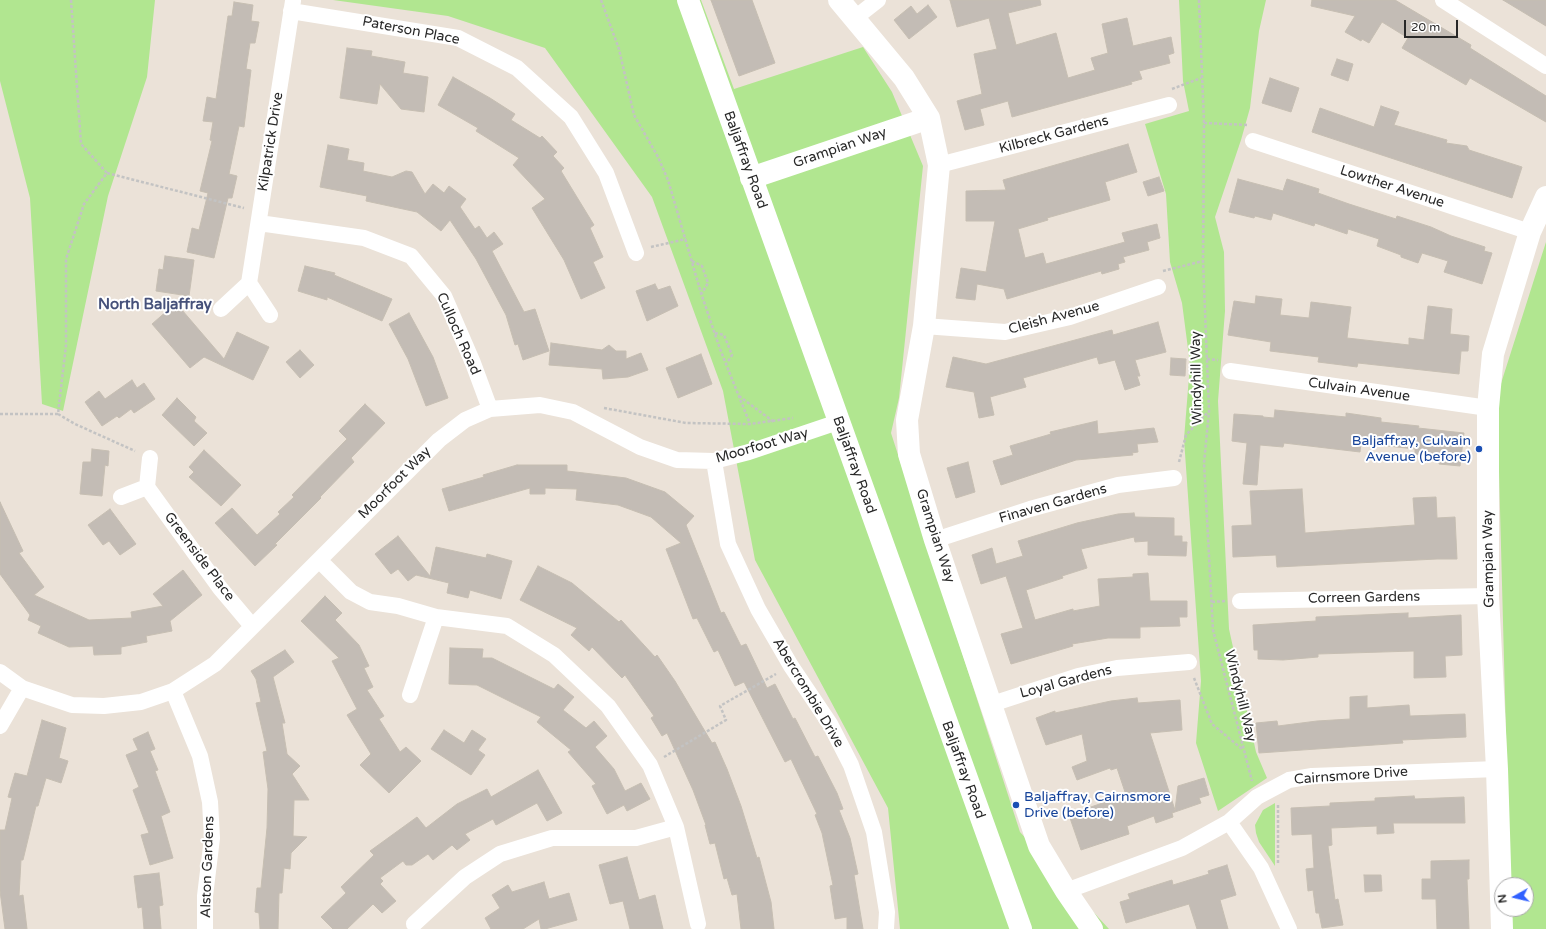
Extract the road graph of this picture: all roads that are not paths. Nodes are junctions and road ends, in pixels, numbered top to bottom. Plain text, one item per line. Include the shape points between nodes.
1 (688, 0) edge
2 (839, 0) edge
3 (878, 0) edge
4 (1443, 0) edge
5 (292, 5) edge
6 (855, 18) junction
7 (1546, 66) edge
8 (1169, 105) road end
9 (929, 118) junction
10 (1253, 141) road end
11 (939, 165) junction
12 (751, 178) junction
13 (1546, 197) edge
14 (260, 217) junction
15 (1530, 232) junction
16 (636, 253) dead end
17 (249, 283) junction
18 (1158, 286) road end
19 (221, 309) dead end
20 (270, 315) dead end
21 (924, 326) junction
22 (1230, 371) dead end
23 (1488, 408) junction
24 (490, 409) junction
25 (838, 422) junction
26 (150, 458) road end
27 (714, 461) junction
28 (1174, 478) road end
29 (147, 487) junction
30 (121, 497) dead end
31 (935, 540) junction
32 (318, 560) junction
33 (1488, 596) junction
34 (1240, 601) dead end
35 (436, 617) junction
36 (252, 626) junction
37 (1189, 662) road end
38 (0, 672) edge
39 (22, 688) junction
40 (173, 691) junction
41 (410, 694) dead end
42 (992, 704) junction
43 (0, 726) edge
44 (1497, 769) junction
45 (1229, 822) junction
46 (676, 828) junction
47 (1066, 891) junction
48 (414, 924) dead end
49 (698, 924) dead end
50 (205, 929) edge
51 (886, 929) edge
52 (1021, 929) edge
53 (1092, 929) edge
54 (1289, 929) edge
55 (1502, 929) edge

1 - 12 street, Baljaffray Road
2 - 6 street, Grampian Way
3 - 6 street
4 - 7 street
5 - 14 street, Kilpatrick Drive
5 - 16 street, Paterson Place via 458,38 517,68 571,116 606,173
6 - 9 street, Grampian Way via 904,78
8 - 11 street, Kilbreck Gardens
9 - 11 street, Grampian Way
9 - 12 street, Grampian Way
10 - 15 street, Lowther Avenue
11 - 21 street, Grampian Way
12 - 25 street, Baljaffray Road
13 - 15 street, Grampian Way
14 - 17 street, Kilpatrick Drive
14 - 24 street, Culloch Road via 364,238 412,256 444,296
15 - 23 street, Grampian Way via 1494,354
17 - 19 street
17 - 20 street
18 - 21 street, Cleish Avenue via 1070,316 1005,332
21 - 31 street, Grampian Way via 907,420 909,454
22 - 23 street, Culvain Avenue
23 - 33 street, Grampian Way
24 - 27 street, Moorfoot Way via 540,406 573,412 647,450 677,460
24 - 32 street, Moorfoot Way via 465,420 438,440
25 - 27 street, Moorfoot Way
25 - 52 street, Baljaffray Road
26 - 29 street
27 - 51 street, Abercrombie Drive via 728,544 758,609 791,666 830,724 851,765 874,832 887,912
28 - 31 street, Finaven Gardens via 1103,489 1030,509
29 - 30 street
29 - 36 street, Greenside Place via 220,588
31 - 42 street, Grampian Way
32 - 35 street via 351,592 370,602 398,606
32 - 36 street, Moorfoot Way
33 - 34 street, Correen Gardens
33 - 44 street, Grampian Way
35 - 41 street
35 - 46 street via 507,626 554,655 608,706 650,765
36 - 40 street, Moorfoot Way via 215,664
37 - 42 street, Loyal Gardens via 1117,668 1078,676
38 - 39 street, Moorfoot Way
39 - 40 street, Moorfoot Way via 72,705 104,706 141,702
39 - 43 street
40 - 50 street, Alston Gardens via 200,756 210,802 212,838 205,896
42 - 47 street, Grampian Way via 1039,846
44 - 45 street, Cairnsmore Drive via 1312,776 1289,780 1257,797
44 - 55 street, Grampian Way
45 - 47 street, Cairnsmore Drive via 1182,848
45 - 54 street via 1261,868
46 - 48 street via 636,838 552,838 500,854 465,876
46 - 49 street
47 - 53 street, Grampian Way

